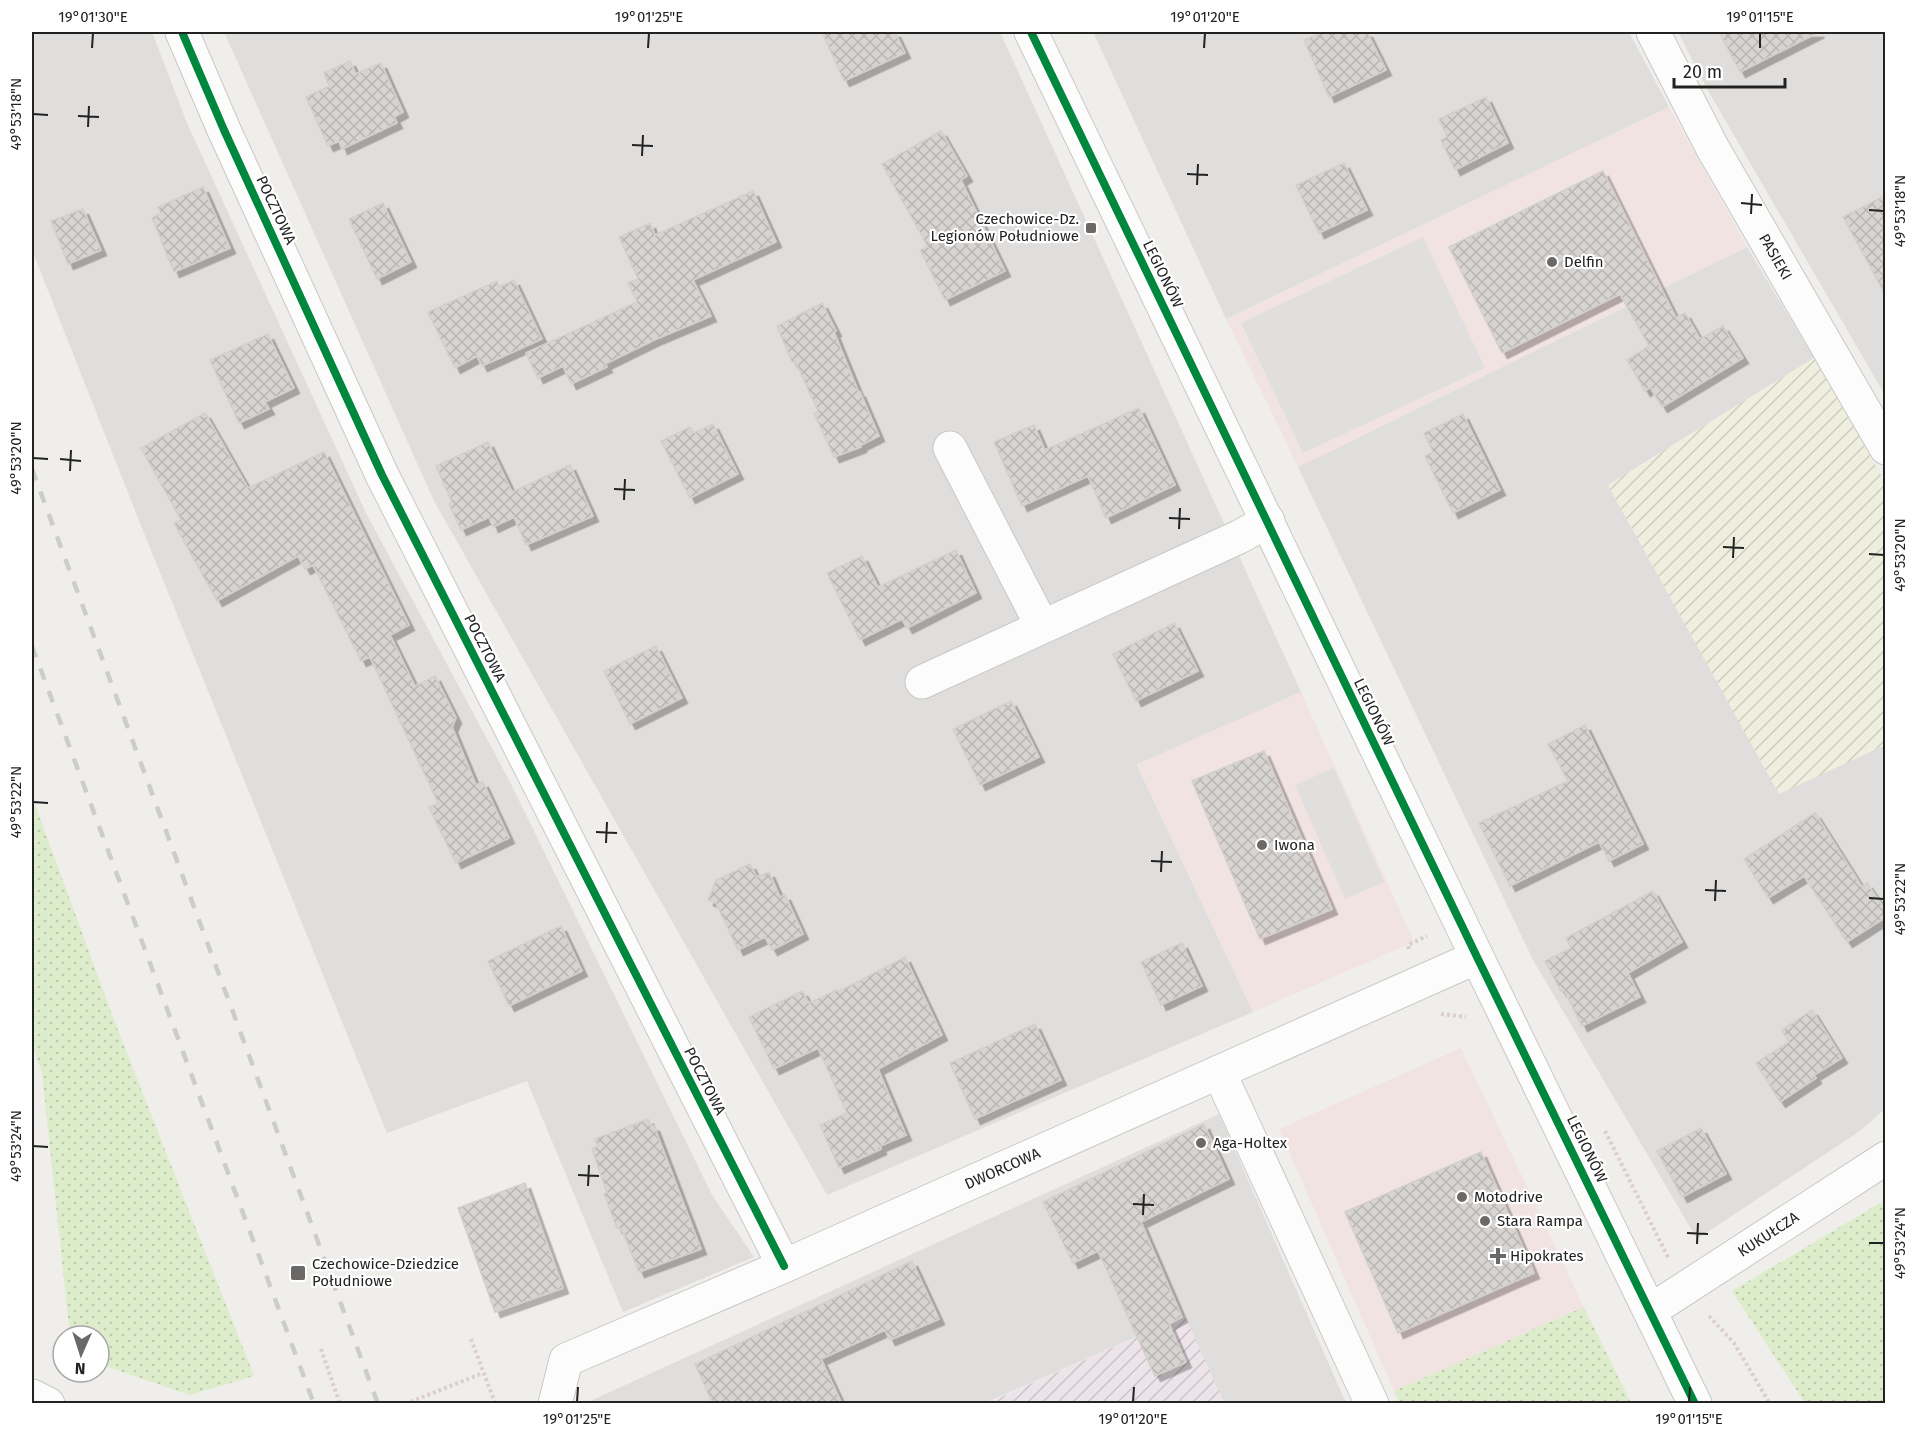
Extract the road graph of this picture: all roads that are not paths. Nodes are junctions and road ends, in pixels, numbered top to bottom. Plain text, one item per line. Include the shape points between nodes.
1 (182, 32) edge
2 (1031, 32) edge
3 (1653, 32) edge
4 (950, 448) dead end
5 (1886, 448) edge
6 (1268, 521) junction
7 (1042, 626) junction
8 (922, 682) dead end
9 (1477, 957) junction
10 (1219, 1072) junction
11 (1886, 1158) edge
12 (784, 1266) junction
13 (1650, 1311) junction
14 (32, 1396) edge
15 (48, 1404) edge
16 (555, 1404) edge
17 (1372, 1404) edge
18 (1695, 1404) edge

1 - 12 street, POCZTOWA via 381,475
2 - 6 street, LEGIONÓW
3 - 5 street, PASIEKI via 1712,147
4 - 7 street
6 - 7 street
6 - 9 street, LEGIONÓW
7 - 8 street
9 - 10 street, DWORCOWA
9 - 13 street, LEGIONÓW
10 - 12 street, DWORCOWA
10 - 17 street
11 - 13 street, KUKUŁCZA
12 - 16 street, DWORCOWA via 566,1360
13 - 18 street, LEGIONÓW
14 - 15 street

